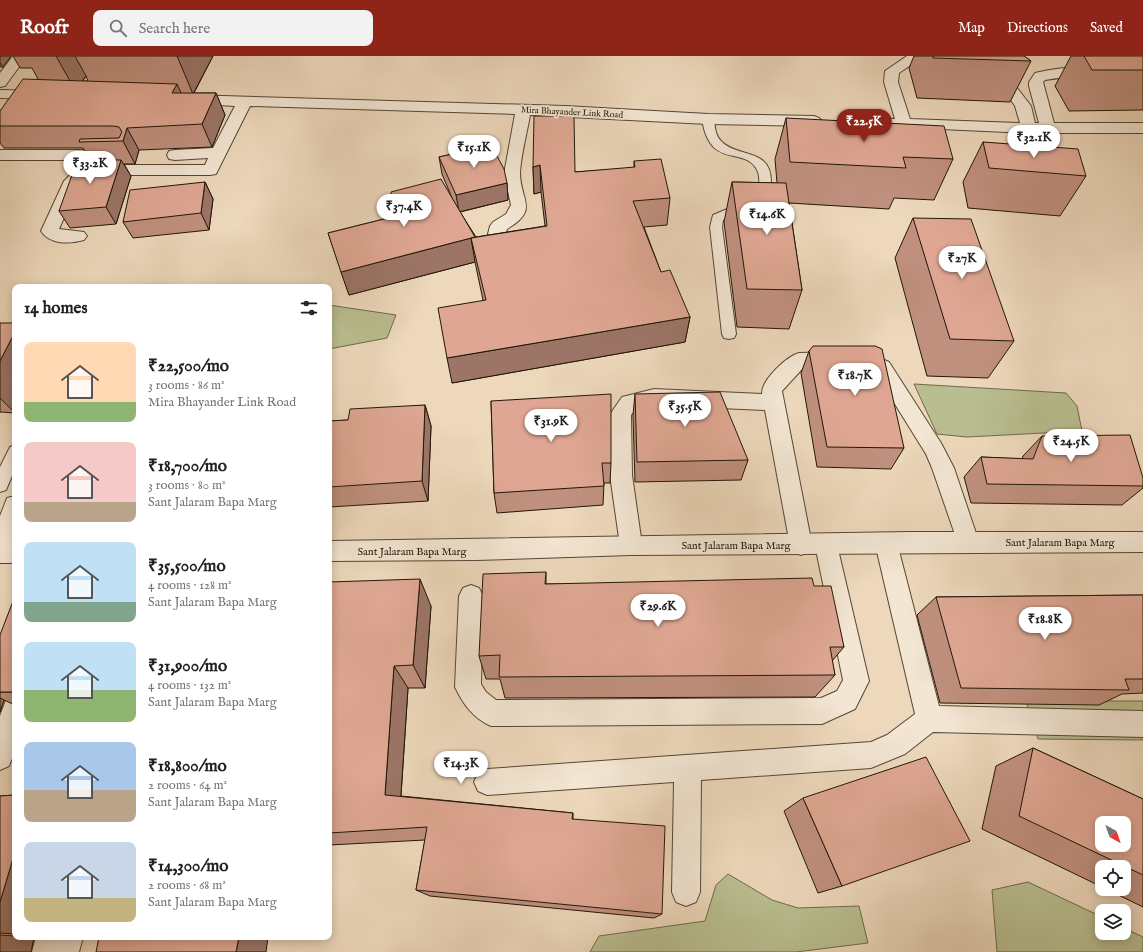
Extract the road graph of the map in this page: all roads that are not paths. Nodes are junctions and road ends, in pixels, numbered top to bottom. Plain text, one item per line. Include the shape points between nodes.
1 (20, 56) edge
2 (918, 56) edge
3 (963, 56) edge
4 (1143, 81) edge
5 (0, 83) edge
6 (0, 94) edge
7 (59, 96) edge
8 (174, 99) edge
9 (245, 101) junction
10 (523, 110) junction
11 (708, 119) junction
12 (826, 122) edge
13 (841, 122) edge
14 (904, 123) junction
15 (1029, 128) junction
16 (1048, 128) junction
17 (1143, 128) edge
18 (211, 152) dead end
19 (0, 155) edge
20 (133, 155) dead end
21 (156, 155) dead end
22 (210, 170) junction
23 (199, 186) edge
24 (78, 236) dead end
25 (492, 254) edge
26 (729, 334) dead end
27 (775, 402) junction
28 (12, 458) edge
29 (0, 486) edge
30 (12, 513) edge
31 (968, 542) junction
32 (1143, 542) edge
33 (886, 543) junction
34 (631, 545) junction
35 (801, 545) junction
36 (826, 545) junction
37 (0, 546) edge
38 (332, 551) edge
39 (0, 553) edge
40 (12, 553) edge
41 (471, 596) dead end
42 (12, 719) edge
43 (929, 719) junction
44 (1143, 724) edge
45 (0, 757) edge
46 (688, 768) junction
47 (487, 782) dead end
48 (686, 892) dead end
49 (49, 940) edge
50 (67, 940) edge
51 (47, 952) edge
52 (64, 952) edge

1 - 5 street
2 - 14 street via 892,71 891,82
3 - 15 street via 1015,94 1023,106
4 - 16 street via 1117,74 1040,76 1036,86
6 - 7 street
8 - 9 street, Mira Bhayander Link Road
9 - 10 street, Mira Bhayander Link Road
9 - 22 street
10 - 11 street, Mira Bhayander Link Road
10 - 25 street via 512,174 519,205 513,218 499,226
11 - 12 street, Mira Bhayander Link Road
11 - 26 lane via 712,137 720,148 749,156 756,160 764,173 764,198 717,218
13 - 14 street
14 - 15 street
15 - 16 street
16 - 17 street
18 - 21 street
19 - 20 street
22 - 23 street
22 - 24 street via 96,170 82,173 72,181 50,231 56,236
27 - 31 street via 772,391 774,385 799,360 863,358 882,367 934,448
27 - 34 street via 654,397 630,403 621,413 620,428 621,475
27 - 35 street
28 - 29 lane
30 - 37 street
31 - 32 street, Sant Jalaram Bapa Marg
31 - 33 street, Sant Jalaram Bapa Marg
33 - 36 street, Sant Jalaram Bapa Marg
33 - 43 street
34 - 35 street, Sant Jalaram Bapa Marg
34 - 38 street, Sant Jalaram Bapa Marg
35 - 36 street, Sant Jalaram Bapa Marg
36 - 41 street via 856,681 846,700 822,710 491,714 477,701 468,687
39 - 40 street
42 - 45 street
43 - 44 street
43 - 46 street via 896,745 871,754
46 - 47 street
46 - 48 street
49 - 51 street
50 - 52 street

